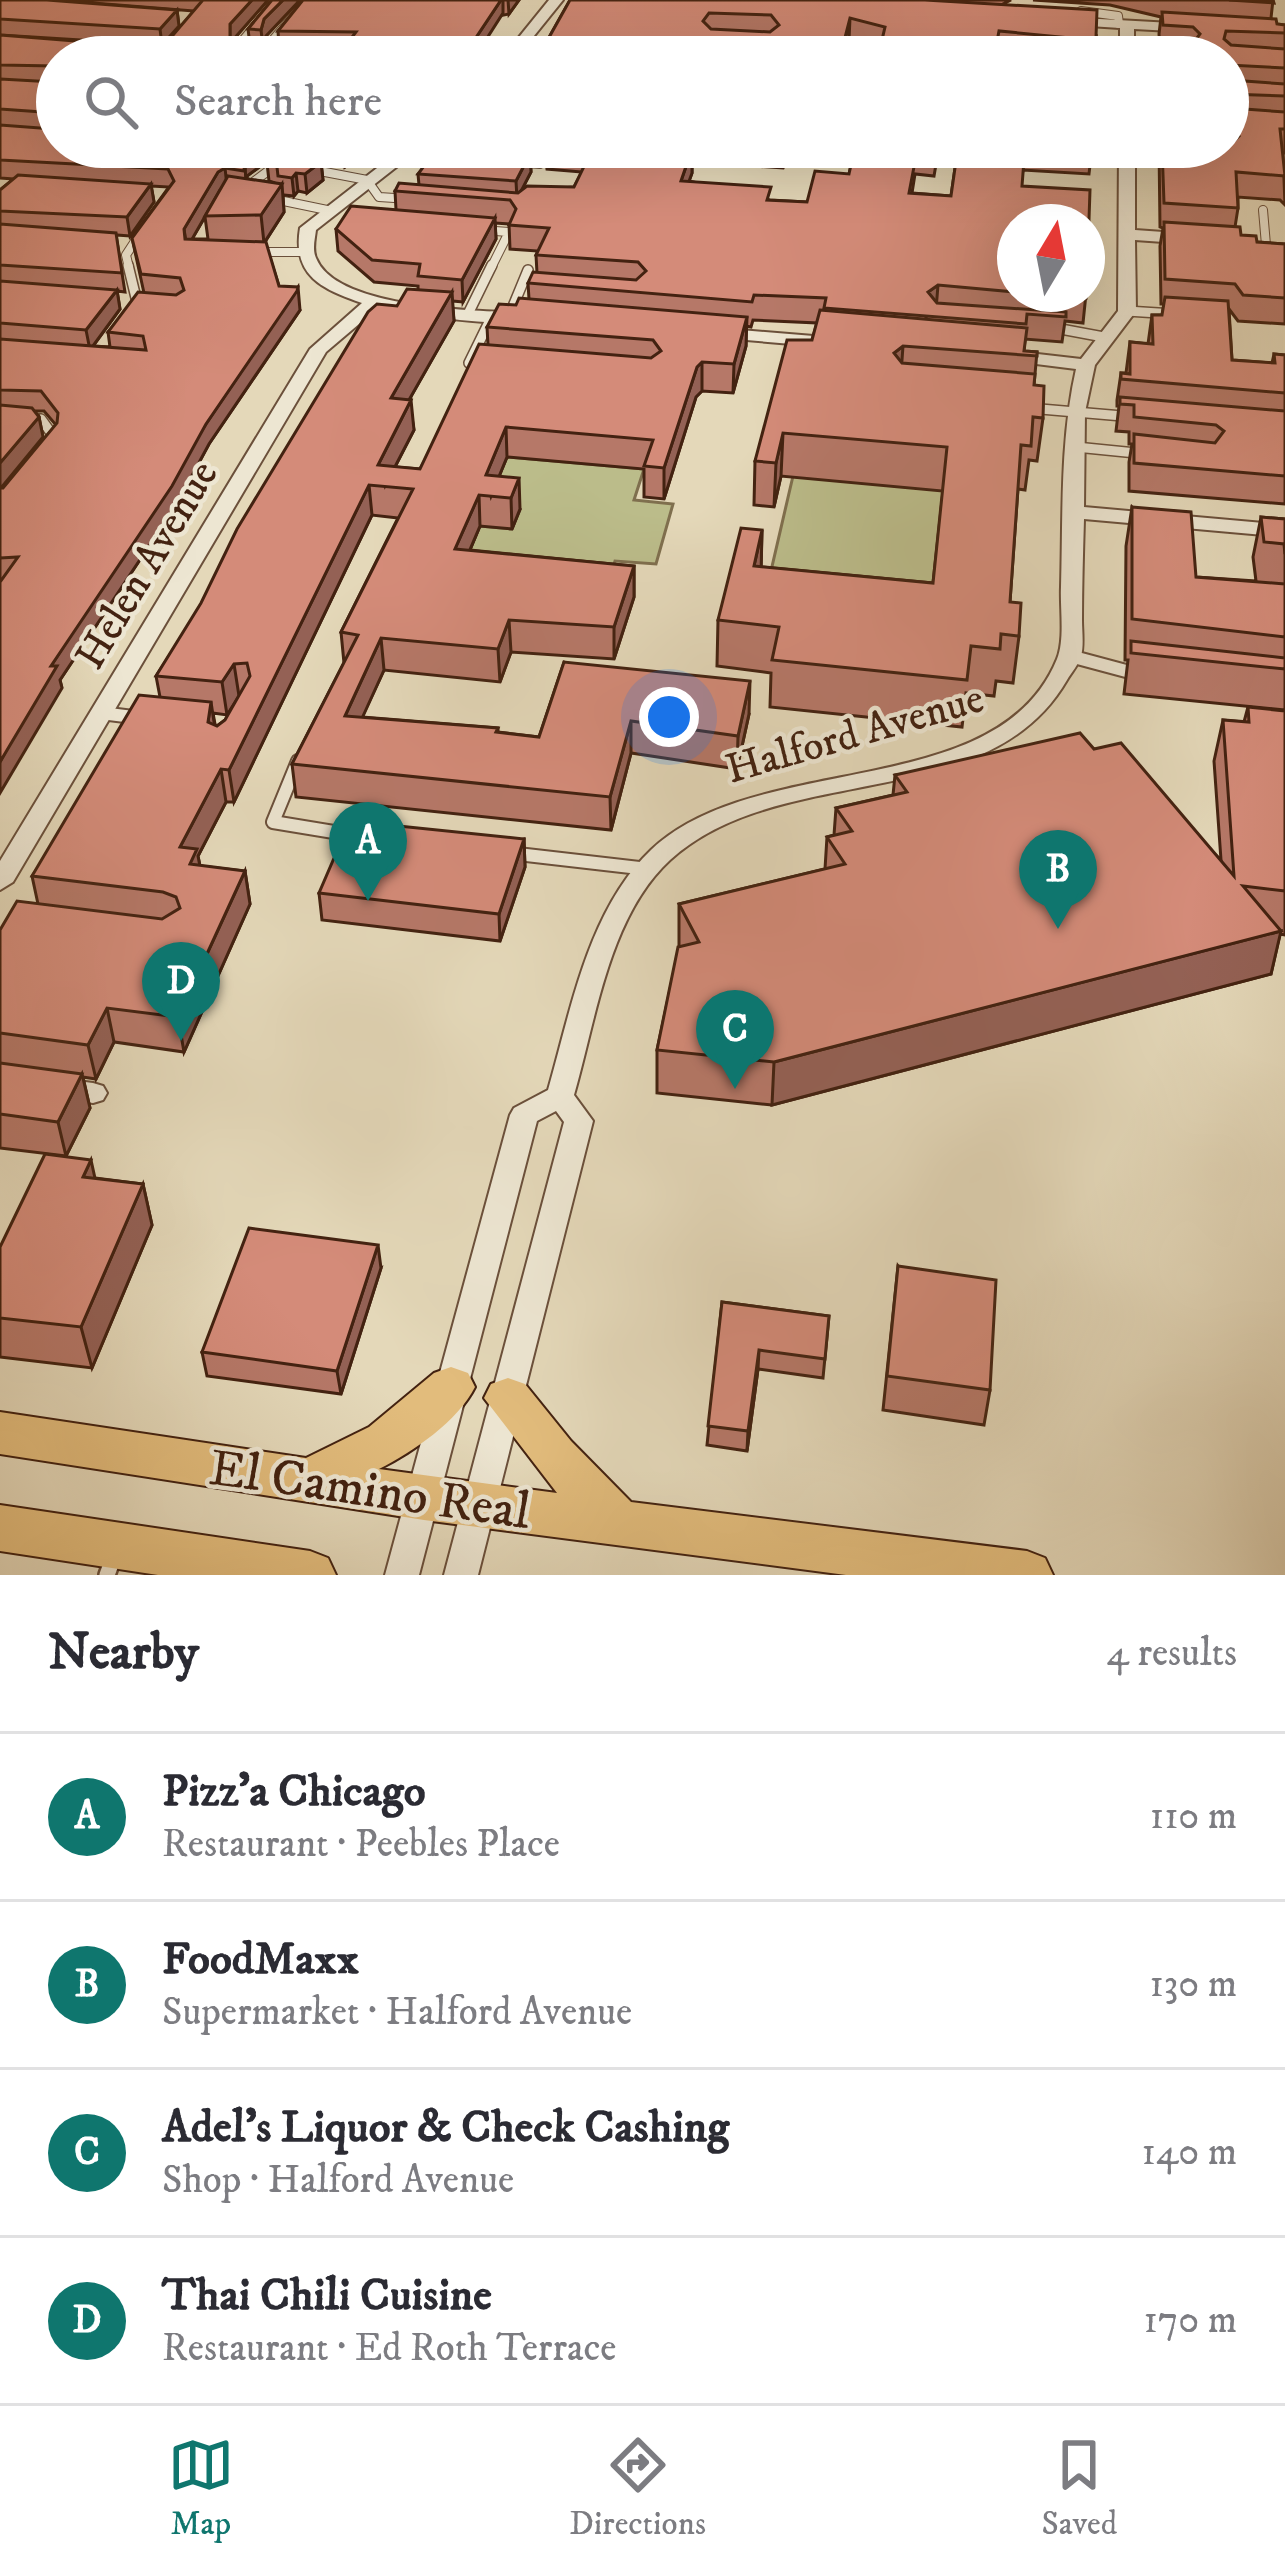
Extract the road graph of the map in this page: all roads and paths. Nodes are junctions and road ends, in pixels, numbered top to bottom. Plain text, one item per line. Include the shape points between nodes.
1 (278, 0) edge
2 (307, 0) edge
3 (556, 0) edge
4 (1048, 15) edge
5 (1123, 24) junction
6 (1211, 29) edge
7 (247, 36) edge
8 (276, 36) edge
9 (527, 36) edge
10 (1125, 36) edge
11 (273, 168) edge
12 (300, 168) edge
13 (385, 168) edge
14 (1127, 168) edge
15 (368, 180) junction
16 (237, 191) edge
17 (426, 200) edge
18 (1263, 210) dead end
19 (157, 212) edge
20 (330, 213) junction
21 (462, 229) edge
22 (1129, 235) junction
23 (1205, 240) edge
24 (110, 242) edge
25 (1246, 243) edge
26 (132, 244) junction
27 (1276, 246) edge
28 (239, 252) edge
29 (307, 252) junction
30 (528, 270) edge
31 (520, 287) junction
32 (544, 289) edge
33 (114, 300) edge
34 (375, 301) junction
35 (137, 302) junction
36 (158, 303) edge
37 (1127, 311) junction
38 (468, 314) junction
39 (1187, 315) edge
40 (500, 316) junction
41 (125, 318) edge
42 (532, 319) edge
43 (1046, 327) edge
44 (694, 332) edge
45 (1109, 338) junction
46 (856, 344) edge
47 (994, 355) edge
48 (492, 364) edge
49 (1086, 365) junction
50 (1006, 406) edge
51 (1076, 412) junction
52 (0, 416) edge
53 (1144, 418) edge
54 (1076, 447) junction
55 (42, 453) edge
56 (1165, 456) edge
57 (1074, 512) junction
58 (1285, 531) edge
59 (1070, 656) junction
60 (1145, 676) edge
61 (101, 713) junction
62 (150, 719) edge
63 (301, 754) edge
64 (375, 838) edge
65 (490, 851) edge
66 (648, 869) junction
67 (3, 872) edge
68 (0, 1081) edge
69 (93, 1094) dead end
70 (560, 1096) junction
71 (452, 1387) junction
72 (508, 1398) junction
73 (0, 1433) edge
74 (308, 1481) junction
75 (424, 1498) junction
76 (480, 1505) junction
77 (620, 1525) junction
78 (3, 1536) edge
79 (112, 1561) edge
80 (199, 1567) edge
81 (285, 1573) edge
82 (402, 1575) edge
83 (461, 1575) edge
84 (1027, 1575) edge

1 - 7 lane
2 - 8 lane
3 - 9 street
4 - 5 street
5 - 6 street
5 - 10 street
11 - 20 lane via 254,185
12 - 15 lane
13 - 15 street
14 - 22 street
15 - 17 lane via 379,196
15 - 20 street
16 - 20 lane
18 - 27 lane
19 - 26 lane
20 - 29 street via 308,228
21 - 38 lane via 508,232
22 - 23 street
22 - 37 street
24 - 26 lane
25 - 27 street
26 - 35 lane via 126,255
28 - 29 lane
29 - 34 street via 331,284
30 - 31 lane
31 - 32 lane
31 - 40 lane
33 - 35 lane
34 - 38 street
34 - 61 street, Helen Avenue via 319,349
35 - 36 lane
35 - 41 lane
37 - 39 lane
37 - 45 street, Halford Avenue
38 - 40 street
40 - 42 street
40 - 48 lane via 469,363
43 - 45 lane
44 - 46 street
45 - 49 street, Halford Avenue
47 - 49 street
49 - 51 street, Halford Avenue
50 - 51 lane
51 - 53 lane
51 - 54 street, Halford Avenue
52 - 55 lane via 41,419 54,437
54 - 56 lane
54 - 57 street, Halford Avenue
57 - 58 street
57 - 59 street, Halford Avenue
59 - 60 lane
59 - 66 street, Halford Avenue via 1048,703 1012,734 727,813 683,836
61 - 62 lane
61 - 67 street, Helen Avenue
63 - 64 lane via 273,822
65 - 66 lane
66 - 70 street, Halford Avenue via 618,910
68 - 69 street
70 - 71 street via 524,1115
70 - 72 street via 579,1121
71 - 74 main road via 386,1442
71 - 75 street
72 - 76 street
72 - 77 main road
73 - 74 main road, El Camino Real
74 - 75 main road, El Camino Real
75 - 76 main road, El Camino Real
75 - 82 street
76 - 77 main road, El Camino Real
76 - 83 street
77 - 84 main road, El Camino Real
78 - 79 main road, El Camino Real
79 - 80 main road, El Camino Real
80 - 81 main road, El Camino Real

